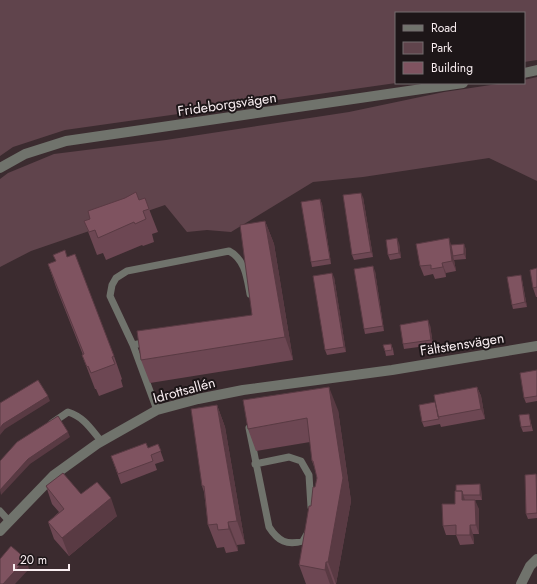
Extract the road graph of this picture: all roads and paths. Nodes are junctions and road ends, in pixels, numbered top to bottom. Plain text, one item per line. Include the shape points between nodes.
1 (537, 70) edge
2 (525, 73) edge
3 (456, 84) edge
4 (0, 168) edge
5 (252, 303) edge
6 (158, 340) edge
7 (133, 345) junction
8 (537, 346) edge
9 (392, 370) joint
10 (156, 410) junction
11 (248, 420) edge
12 (43, 429) edge
13 (101, 441) junction
14 (255, 464) junction
15 (0, 511) edge
16 (310, 517) edge
17 (10, 521) junction
18 (309, 525) edge
19 (0, 531) edge
20 (537, 559) edge
21 (521, 584) edge

1 - 2 street
3 - 4 street, Frideborgsvägen via 66,141 25,154
5 - 7 lane via 242,264 236,255 229,252 127,271 116,278 110,296
6 - 7 lane
7 - 10 lane
8 - 9 street, Fältstensvägen
9 - 10 street, Idrottsallén via 198,399
10 - 13 street, Idrottsallén
11 - 14 lane
12 - 13 lane via 68,412 84,419
13 - 17 street, Idrottsallén via 54,475
14 - 16 lane via 289,457 301,461 310,475
14 - 18 lane via 268,528 276,538 283,542 303,541
15 - 17 lane
17 - 19 street, Idrottsallén
20 - 21 street via 530,566

